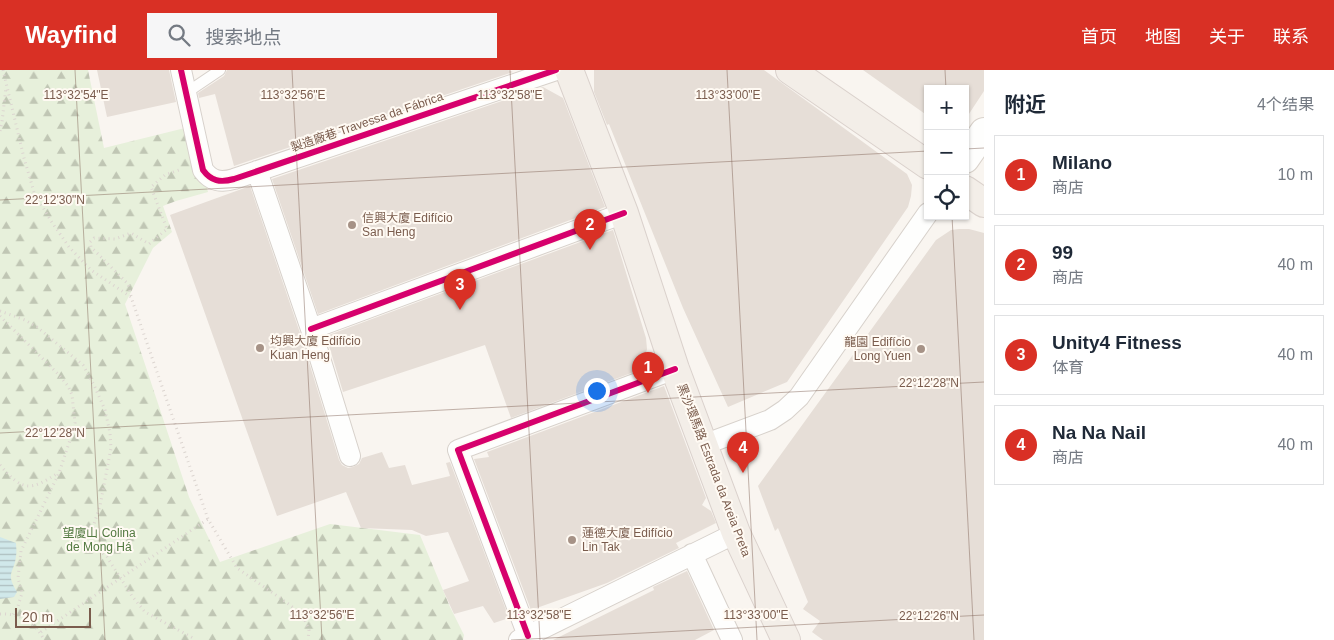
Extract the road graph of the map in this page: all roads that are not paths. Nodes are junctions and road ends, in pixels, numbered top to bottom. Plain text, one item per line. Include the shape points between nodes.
1 (181, 70) edge
2 (220, 70) edge
3 (556, 70) edge
4 (569, 70) edge
5 (790, 70) edge
6 (186, 93) junction
7 (984, 132) edge
8 (969, 153) edge
9 (924, 162) edge
10 (257, 171) junction
11 (969, 193) edge
12 (984, 203) edge
13 (624, 213) junction
14 (924, 219) edge
15 (311, 329) junction
16 (675, 369) junction
17 (703, 445) junction
18 (350, 456) dead end
19 (736, 533) junction
20 (692, 554) junction
21 (523, 638) edge
22 (728, 639) edge
23 (786, 640) edge

1 - 6 street
2 - 6 lane
3 - 10 street, 製造廠巷 Travessa da Fábrica
4 - 13 main road, 黑沙環馬路 Estrada da Areia Preta
5 - 9 main road
6 - 10 street, 製造廠巷 Travessa da Fábrica via 202,170 220,182
7 - 8 street
10 - 15 street
11 - 12 main road
13 - 15 street
13 - 16 main road, 黑沙環馬路 Estrada da Areia Preta
14 - 17 street via 799,397 770,420
15 - 18 street
16 - 17 main road, 黑沙環馬路 Estrada da Areia Preta
16 - 21 street via 458,450
17 - 19 main road, 黑沙環馬路 Estrada da Areia Preta
19 - 20 street
19 - 23 main road, 黑沙環馬路 Estrada da Areia Preta
20 - 21 street
20 - 22 street

